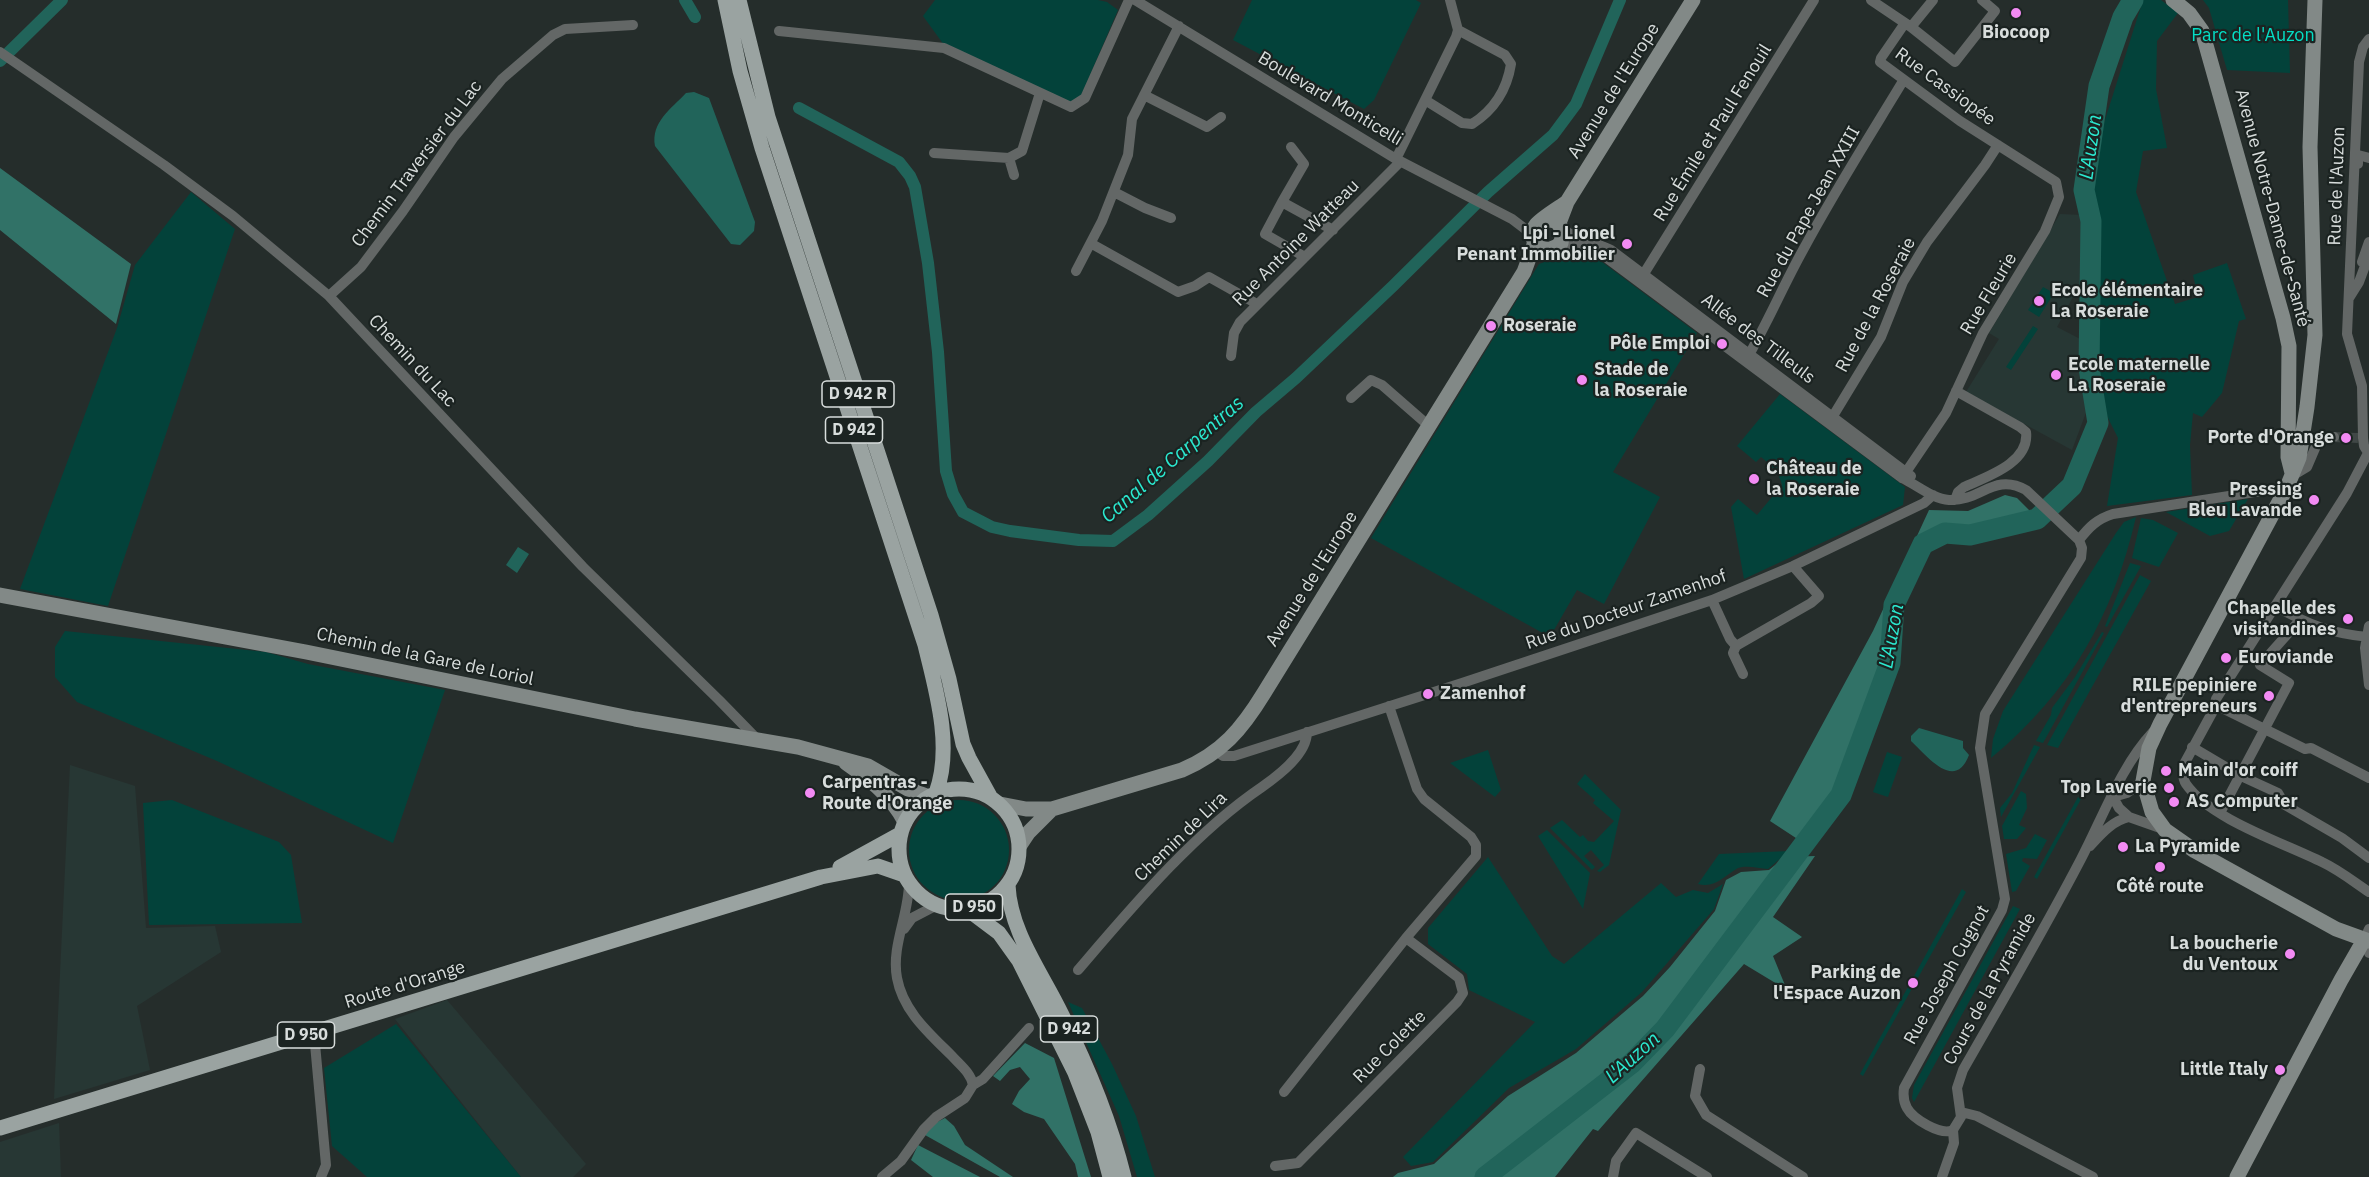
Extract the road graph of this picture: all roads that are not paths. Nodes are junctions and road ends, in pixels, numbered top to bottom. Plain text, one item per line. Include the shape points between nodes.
1 (717, 0) edge
2 (725, 0) edge
3 (739, 0) edge
4 (1129, 0) edge
5 (1135, 0) edge
6 (1450, 0) edge
7 (1693, 0) edge
8 (1814, 0) edge
9 (1871, 0) edge
10 (1933, 0) edge
11 (1982, 0) edge
12 (2315, 0) edge
13 (2175, 2) edge
14 (633, 25) dead end
15 (1908, 25) junction
16 (1179, 26) junction
17 (1458, 30) junction
18 (779, 31) dead end
19 (2369, 39) edge
20 (733, 43) junction
21 (0, 52) edge
22 (2358, 75) junction
23 (2369, 80) edge
24 (1903, 81) junction
25 (1040, 93) junction
26 (1144, 95) junction
27 (1425, 100) junction
28 (1221, 117) dead end
29 (1998, 146) junction
30 (1292, 147) dead end
31 (2356, 150) junction
32 (934, 153) dead end
33 (2369, 156) edge
34 (1009, 158) junction
35 (1398, 160) junction
36 (1014, 175) dead end
37 (1114, 192) junction
38 (1282, 202) junction
39 (1171, 218) dead end
40 (1512, 219) junction
41 (1552, 223) junction
42 (1333, 230) junction
43 (2369, 242) edge
44 (1543, 243) junction
45 (1092, 244) junction
46 (2369, 255) edge
47 (1305, 257) junction
48 (1076, 271) dead end
49 (1642, 278) junction
50 (329, 296) junction
51 (2349, 298) junction
52 (1257, 304) junction
53 (2289, 346) junction
54 (2314, 348) junction
55 (1231, 356) dead end
56 (1747, 357) junction
57 (2366, 382) edge
58 (1956, 391) junction
59 (1351, 398) dead end
60 (1831, 420) junction
61 (1429, 426) junction
62 (2334, 437) tunnel mouth
63 (2364, 446) edge
64 (1904, 475) junction
65 (2290, 481) junction
66 (1928, 492) junction
67 (1955, 500) junction
68 (2079, 540) junction
69 (1793, 566) junction
70 (0, 595) edge
71 (1712, 600) junction
72 (2275, 606) junction
73 (2300, 620) junction
74 (2368, 633) edge
75 (1736, 646) junction
76 (1743, 674) dead end
77 (2369, 685) edge
78 (2214, 704) junction
79 (1389, 706) junction
80 (2160, 724) junction
81 (2265, 731) junction
82 (1307, 732) junction
83 (758, 741) junction
84 (2192, 747) junction
85 (1216, 752) junction
86 (841, 760) junction
87 (2241, 776) junction
88 (2369, 778) edge
89 (2143, 781) junction
90 (932, 795) junction
91 (992, 795) junction
92 (2112, 797) junction
93 (1052, 809) junction
94 (2220, 813) junction
95 (2129, 817) junction
96 (903, 828) junction
97 (2165, 830) junction
98 (1020, 845) junction
99 (2085, 851) junction
100 (2369, 858) edge
101 (821, 877) junction
102 (907, 879) junction
103 (1008, 885) junction
104 (2369, 892) edge
105 (937, 905) junction
106 (968, 909) junction
107 (902, 932) junction
108 (1406, 938) junction
109 (2368, 941) edge
110 (1078, 970) dead end
111 (1029, 1028) dead end
112 (314, 1033) junction
113 (1700, 1069) dead end
114 (973, 1085) junction
115 (1284, 1092) dead end
116 (1961, 1112) junction
117 (0, 1128) edge
118 (1953, 1130) junction
119 (1275, 1166) dead end
120 (321, 1177) edge
121 (882, 1177) edge
122 (1110, 1177) edge
123 (1124, 1177) edge
124 (1613, 1177) edge
125 (1707, 1177) edge
126 (1803, 1177) edge
127 (1942, 1177) edge
128 (2092, 1177) edge
129 (2237, 1177) edge

1 - 20 main road
2 - 20 main road, D 942
3 - 91 main road, D 942 R via 768,117 931,615 963,744
4 - 25 street via 1085,98 1071,107
5 - 16 street, Boulevard Monticelli
6 - 17 street
7 - 41 main road, Avenue de l'Europe
8 - 49 street, Rue Émile et Paul Fenouil
9 - 15 street
10 - 15 street
11 - 15 street via 1995,11 1955,62
12 - 54 main road via 2310,147
13 - 53 main road, Avenue Notre-Dame-de-Santé via 2202,31
14 - 50 street, Chemin Traversier du Lac via 565,29 502,79 454,137 361,267
15 - 24 street, Rue Cassiopée via 1880,62
16 - 26 street
16 - 35 street, Boulevard Monticelli
17 - 27 street, Rue Antoine Watteau
17 - 27 street via 1505,55 1510,64 1505,90 1472,124 1462,123
18 - 25 street via 944,48
19 - 22 street, Rue de l'Auzon via 2363,47
20 - 90 main road, D 942 via 762,148 925,645 941,732 942,772
21 - 50 street, Chemin du Lac via 233,216
22 - 23 street
22 - 31 street, Rue de l'Auzon
24 - 29 street, Rue Cassiopée
24 - 56 street, Rue du Pape Jean XXIII via 1814,229
25 - 34 street via 1022,151
26 - 28 street via 1207,127
26 - 37 street via 1132,119 1128,155
27 - 35 street, Rue Antoine Watteau
29 - 58 street, Rue Fleurie via 2055,182 2059,197 2036,246 1983,333
29 - 60 street, Rue de la Roseraie via 1927,242 1903,282 1881,337
30 - 38 street via 1304,164
31 - 33 street
31 - 51 street, Rue de l'Auzon
32 - 34 street
33 - 43 street via 2358,155 2352,277 2356,279
34 - 36 street
35 - 40 street, Boulevard Monticelli
35 - 42 street, Rue Antoine Watteau
37 - 39 street
37 - 45 street
38 - 42 street
38 - 47 street via 1265,234
40 - 41 street, Boulevard Monticelli
40 - 44 street, Boulevard Monticelli
41 - 44 main road via 1534,227
41 - 44 main road via 1563,239
41 - 49 street, Allée des Tilleuls via 1611,250
42 - 47 street, Rue Antoine Watteau
44 - 49 street, Allée des Tilleuls via 1587,246
44 - 61 main road, Avenue de l'Europe
45 - 48 street
45 - 52 street via 1178,292 1209,277
46 - 51 street
47 - 52 street, Rue Antoine Watteau
49 - 56 street, Allée des Tilleuls
50 - 83 street, Chemin du Lac via 574,558
51 - 57 street, Rue de l'Auzon via 2348,334
52 - 55 street, Rue Antoine Watteau via 1234,333
53 - 54 main road via 2302,355
53 - 65 main road, Avenue Notre-Dame-de-Santé
54 - 65 main road via 2299,458
56 - 60 street, Allée des Tilleuls
57 - 63 street, Rue de l'Auzon
58 - 64 street, Rue Fleurie via 1947,413
58 - 67 street via 2020,427 2027,437 2020,455 1964,487
59 - 61 street via 1371,380
60 - 64 street, Allée des Tilleuls
61 - 85 main road, Avenue de l'Europe via 1251,714
62 - 65 street via 2319,439 2307,467
63 - 72 street via 2348,493
64 - 66 street, Allée des Tilleuls
65 - 68 street via 2101,518
65 - 80 main road
66 - 67 street
66 - 69 street, Rue du Docteur Zamenhof via 1924,503
67 - 68 street via 2007,483 2017,485
68 - 118 street, Rue Joseph Cugnot via 2081,558 1985,714 1980,748 2004,899 2002,910 1904,1088 1905,1105 1912,1115 1939,1131
69 - 71 street, Rue du Docteur Zamenhof
69 - 75 street via 1819,596
70 - 83 main road, Chemin de la Gare de Loriol
71 - 75 street
71 - 79 street, Rue du Docteur Zamenhof
72 - 73 street
72 - 78 street
73 - 74 street via 2322,629
73 - 81 street via 2260,665 2289,683
74 - 77 street via 2365,648
75 - 76 street via 1733,653
78 - 81 street
78 - 84 street
79 - 82 street, Rue du Docteur Zamenhof
79 - 108 street via 1417,789 1476,845 1476,856 1466,870
80 - 89 main road via 2149,748
80 - 92 street via 2142,744
81 - 87 street
81 - 88 street via 2305,749 2311,748
82 - 85 street, Rue du Docteur Zamenhof via 1234,756
82 - 110 street, Chemin de Lira via 1296,757 1272,780 1220,817
83 - 86 main road, Chemin de la Gare de Loriol via 798,747
84 - 87 street
84 - 94 street via 2183,776 2193,791
85 - 93 main road, Avenue de l'Europe via 1174,773
86 - 90 main road, Chemin de la Gare de Loriol via 868,766 908,789
86 - 96 main road, Chemin de la Gare de Loriol via 888,795 895,803
87 - 94 street
87 - 100 street via 2278,793 2285,805
89 - 92 street via 2127,793
89 - 97 main road via 2152,812
90 - 91 main road via 947,789 970,789
90 - 96 main road, D 950 via 919,803
91 - 93 main road, Avenue de l'Europe via 1026,809
91 - 98 main road via 1013,823
92 - 95 street
92 - 99 street
93 - 98 main road, Avenue de l'Europe
94 - 104 street via 2324,862
95 - 97 street
95 - 99 street via 2116,821
96 - 101 main road, Route d'Orange / D 950
96 - 102 main road via 900,862
97 - 109 main road via 2195,851 2336,929
98 - 103 main road, D 950 via 1017,866
99 - 116 street, Cours de la Pyramide via 1963,1070 1957,1088
101 - 102 main road, Route d'Orange / D 950 via 878,866
101 - 112 main road, Route d'Orange / D 950
102 - 105 main road, D 950 via 917,892
102 - 107 street via 909,897
103 - 106 main road, D 950 via 990,901
103 - 123 main road, D 942 via 1018,932 1098,1094
105 - 106 main road, D 950
105 - 107 street via 912,918
106 - 122 main road, D 942 via 999,933 1024,971 1075,1073
107 - 114 street via 895,962 901,995 921,1025 968,1073
108 - 115 street
108 - 119 street, Rue Colette via 1459,978 1463,993 1298,1163
109 - 129 main road via 2341,980
111 - 114 street
112 - 117 main road, Route d'Orange / D 950
112 - 120 street via 326,1165
113 - 126 street via 1695,1096 1706,1115
114 - 121 street via 965,1098 930,1123 901,1161
116 - 118 street
116 - 128 street via 1977,1116
118 - 127 street via 1954,1143
124 - 125 street via 1616,1161 1636,1133

